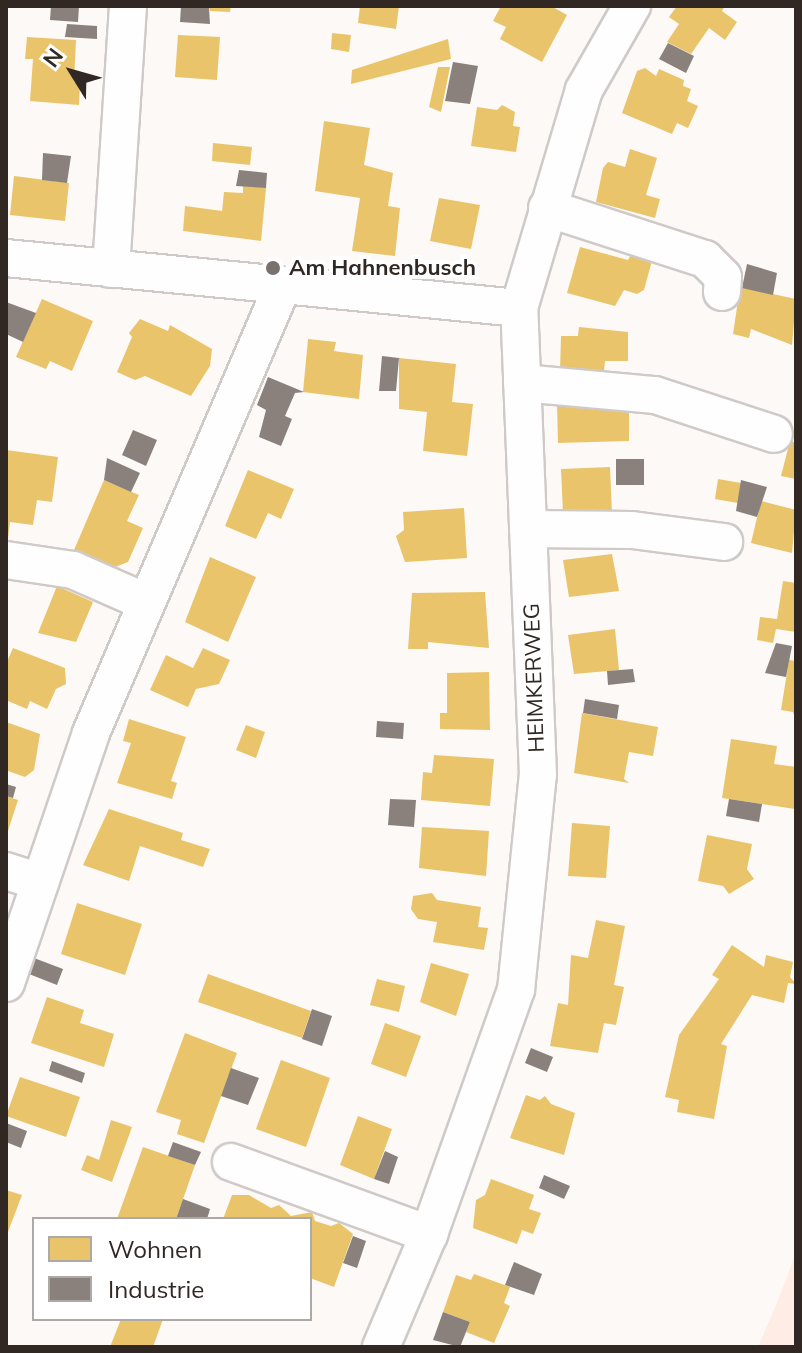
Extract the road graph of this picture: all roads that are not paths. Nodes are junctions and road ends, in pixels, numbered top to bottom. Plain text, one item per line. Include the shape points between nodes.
1 (128, 6) edge
2 (632, 6) edge
3 (547, 208) junction
4 (6, 258) edge
5 (111, 269) junction
6 (282, 288) junction
7 (722, 292) dead end
8 (519, 308) junction
9 (522, 383) junction
10 (774, 434) dead end
11 (528, 529) junction
12 (724, 542) dead end
13 (6, 560) edge
14 (146, 602) junction
15 (6, 871) edge
16 (40, 882) junction
17 (6, 983) edge
18 (231, 1162) dead end
19 (429, 1234) junction
20 (381, 1347) edge

1 - 5 street
2 - 3 street, HEIMKERWEG via 584,90
3 - 7 street via 705,259 723,277
3 - 8 street, HEIMKERWEG
4 - 5 street
5 - 6 street
6 - 8 street
6 - 14 street
8 - 9 street, HEIMKERWEG
9 - 10 street via 615,387 655,395
9 - 11 street, HEIMKERWEG
11 - 12 street via 632,530
11 - 19 street, HEIMKERWEG via 538,775 516,990
13 - 14 street via 73,570
14 - 16 street via 91,733
15 - 16 street
16 - 17 street
18 - 19 street
19 - 20 street, HEIMKERWEG

